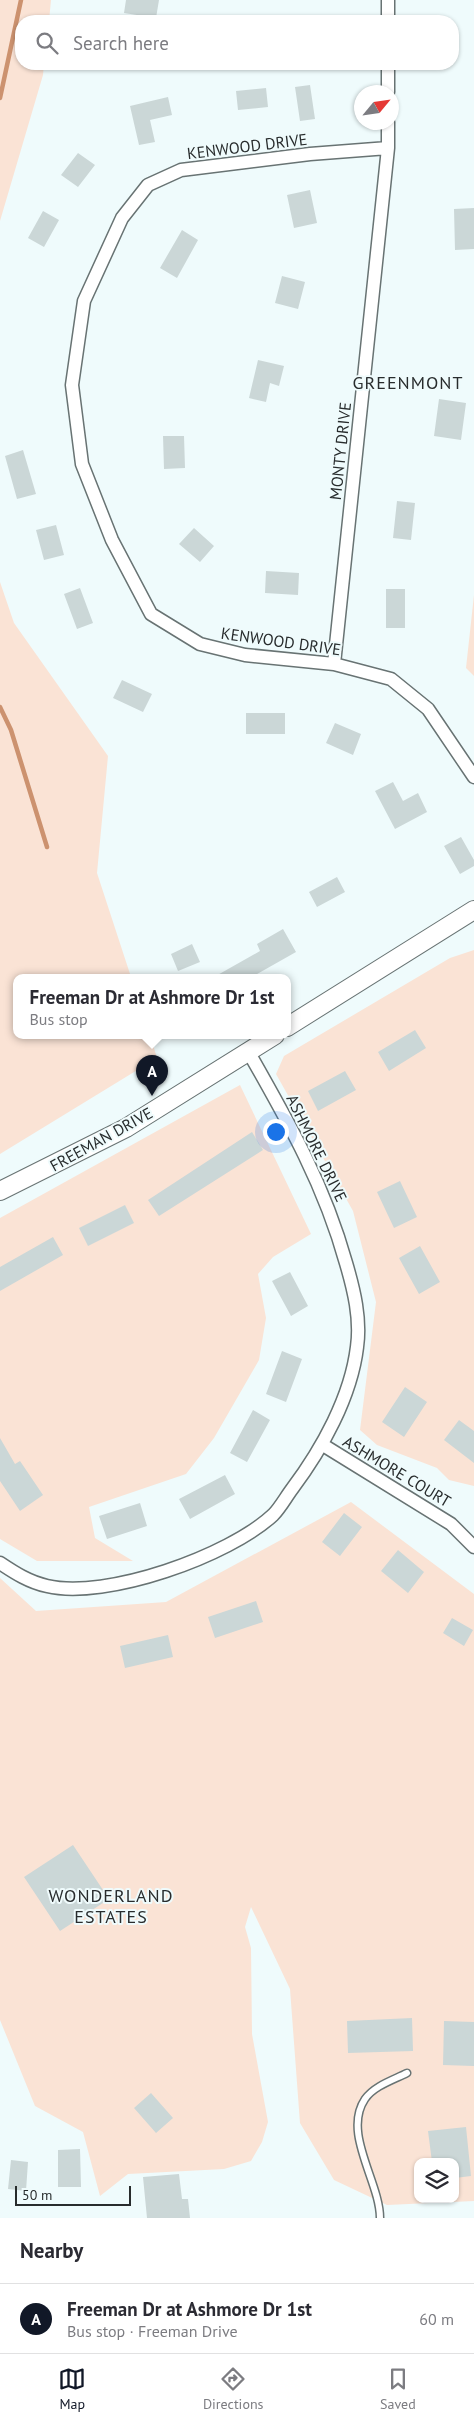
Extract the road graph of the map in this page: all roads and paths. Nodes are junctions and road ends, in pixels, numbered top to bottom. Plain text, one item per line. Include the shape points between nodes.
1 (388, 0) edge
2 (388, 15) edge
3 (388, 70) edge
4 (388, 85) edge
5 (388, 130) edge
6 (388, 148) junction
7 (334, 664) junction
8 (474, 777) edge
9 (474, 910) edge
10 (291, 1024) edge
11 (269, 1039) edge
12 (248, 1052) junction
13 (0, 1191) edge
14 (323, 1445) junction
15 (474, 1547) edge
16 (0, 1563) edge
17 (407, 2073) dead end
18 (380, 2218) edge

1 - 2 street
3 - 4 street
5 - 6 street, MONTY DRIVE
6 - 7 street, MONTY DRIVE
6 - 7 street, KENWOOD DRIVE via 181,170 148,185 122,218 84,301 72,385 82,464 112,540 152,614 200,644 245,655
7 - 8 street, KENWOOD DRIVE via 390,679 428,709
9 - 10 street
11 - 12 street, FREEMAN DRIVE
12 - 13 street, FREEMAN DRIVE via 126,1128
12 - 14 street, ASHMORE DRIVE via 319,1182 336,1227 355,1295 358,1347 350,1379
14 - 15 street, ASHMORE COURT via 451,1524
14 - 16 street, ASHMORE DRIVE via 274,1514 252,1532 193,1561 132,1580 78,1588 48,1586 19,1576
17 - 18 lane via 378,2087 365,2098 357,2116 361,2151 380,2205

